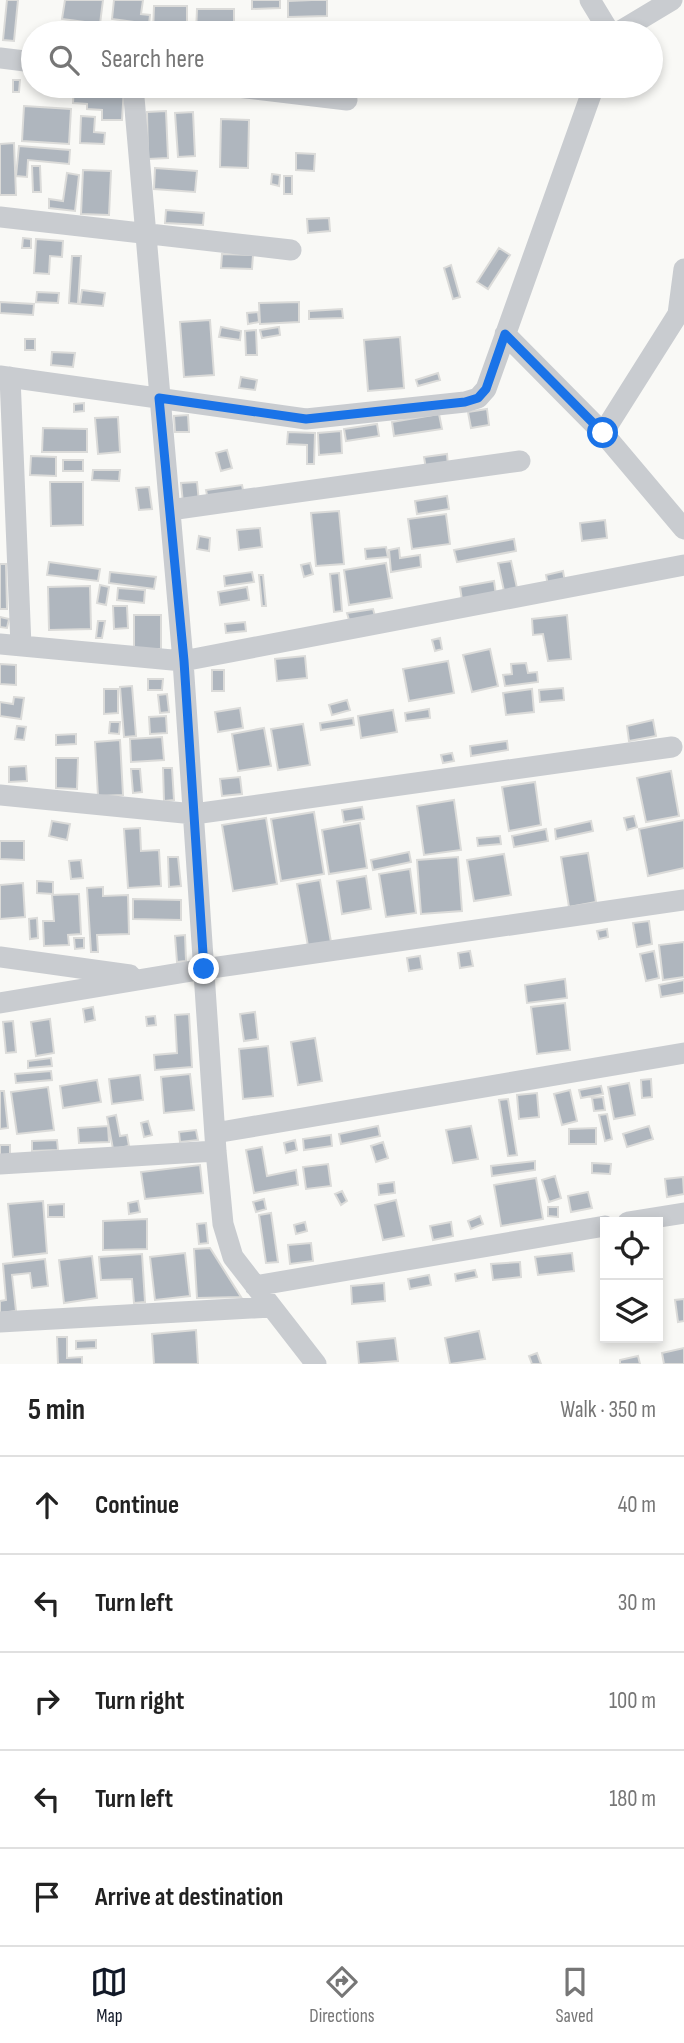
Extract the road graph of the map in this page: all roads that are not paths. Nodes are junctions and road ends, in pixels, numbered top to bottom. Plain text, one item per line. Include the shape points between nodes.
1 (590, 0) edge
2 (672, 0) edge
3 (603, 21) edge
4 (637, 21) edge
5 (0, 58) edge
6 (21, 61) edge
7 (134, 98) edge
8 (330, 98) edge
9 (590, 98) edge
10 (347, 100) dead end
11 (0, 217) edge
12 (145, 233) junction
13 (291, 250) dead end
14 (684, 269) edge
15 (505, 334) junction
16 (5, 376) edge
17 (159, 398) junction
18 (603, 433) junction
19 (520, 461) dead end
20 (170, 510) junction
21 (684, 529) edge
22 (684, 565) edge
23 (10, 645) edge
24 (184, 661) junction
25 (671, 747) dead end
26 (0, 795) edge
27 (194, 814) junction
28 (684, 900) edge
29 (0, 957) edge
30 (204, 969) junction
31 (152, 978) junction
32 (0, 1003) edge
33 (684, 1053) edge
34 (216, 1142) junction
35 (0, 1164) edge
36 (684, 1213) edge
37 (659, 1217) edge
38 (600, 1227) edge
39 (255, 1286) junction
40 (271, 1307) junction
41 (0, 1322) edge
42 (316, 1364) edge

1 - 3 street
2 - 4 street
5 - 6 street
7 - 12 street
8 - 10 street
9 - 15 street
11 - 12 street
12 - 13 street
12 - 17 street
14 - 18 street via 678,314
15 - 17 street via 486,389 465,402 306,419
15 - 18 street
16 - 17 street
16 - 23 street
17 - 20 street
18 - 21 street
19 - 20 street
20 - 24 street
22 - 24 street
23 - 24 street
24 - 27 street
25 - 27 street
26 - 27 street
27 - 30 street
28 - 30 street
29 - 31 street
30 - 31 street
30 - 34 street
31 - 32 street
33 - 34 street
34 - 35 street
34 - 39 street via 223,1224 233,1257
36 - 37 street
38 - 39 street
39 - 40 street
40 - 41 street
40 - 42 street

